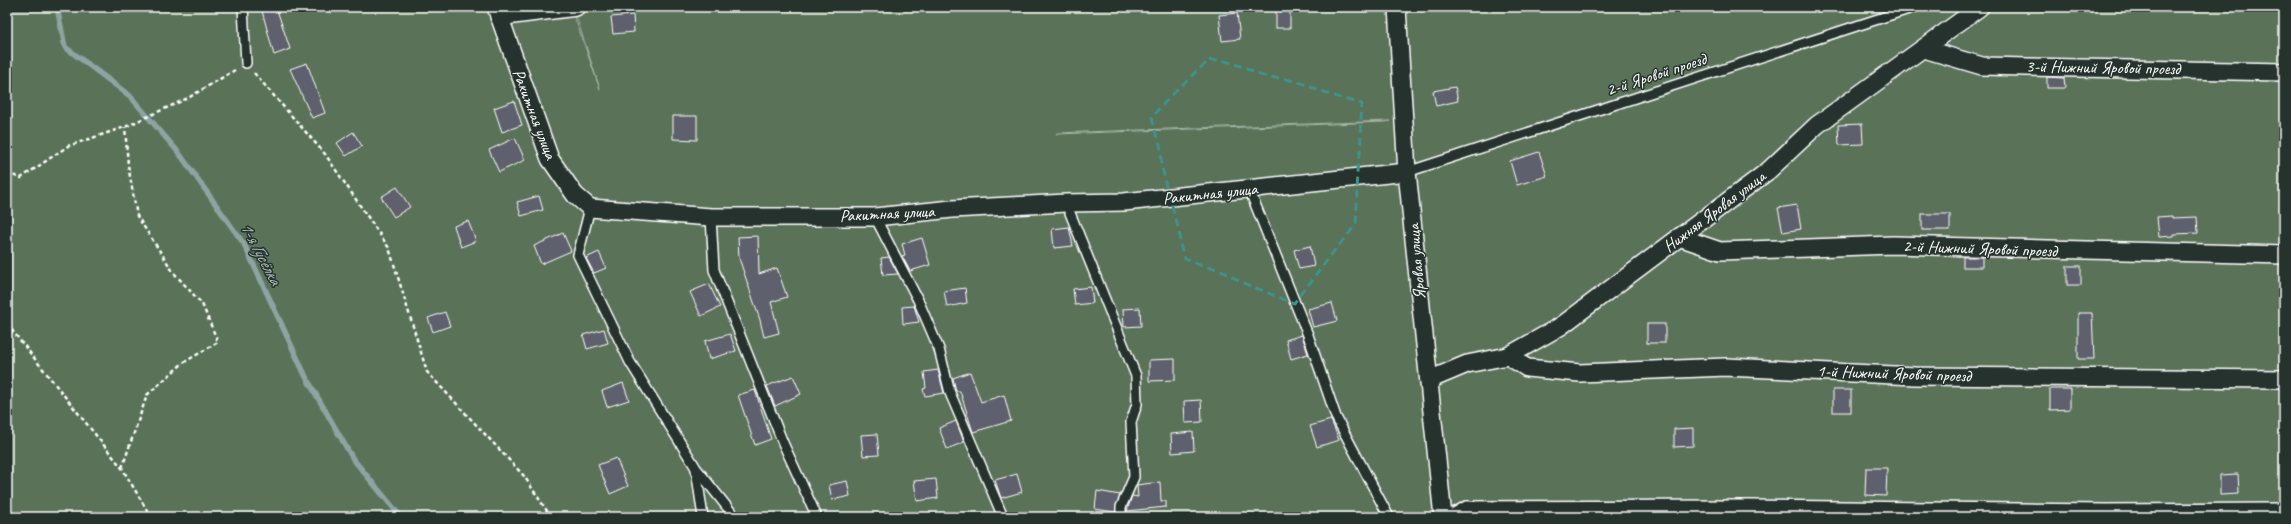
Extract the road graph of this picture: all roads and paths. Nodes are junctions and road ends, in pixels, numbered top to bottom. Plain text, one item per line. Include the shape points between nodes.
1 (243, 7) edge
2 (576, 7) edge
3 (1398, 7) edge
4 (1915, 7) edge
5 (1980, 7) edge
6 (498, 12) edge
7 (1924, 49) junction
8 (246, 64) junction
9 (2284, 72) edge
10 (126, 127) junction
11 (1407, 172) junction
12 (7, 173) edge
13 (1249, 190) junction
14 (1066, 202) junction
15 (590, 208) junction
16 (875, 217) junction
17 (711, 218) junction
18 (1679, 237) junction
19 (2284, 255) edge
20 (7, 324) edge
21 (1508, 356) junction
22 (2284, 379) edge
23 (1429, 380) junction
24 (122, 468) junction
25 (696, 468) junction
26 (2284, 512) edge
27 (152, 517) edge
28 (551, 517) edge
29 (703, 517) edge
30 (735, 517) edge
31 (817, 517) edge
32 (1003, 517) edge
33 (1121, 517) edge
34 (1389, 517) edge
35 (1443, 517) edge
36 (1454, 517) edge

1 - 8 lane
2 - 6 street
3 - 11 street, Яровая улица
4 - 11 lane, 2-й Яровой проезд
5 - 7 street, Нижняя Яровая улица
6 - 15 street, Ракитная улица via 550,159 574,195
7 - 9 street, 3-й Нижний Яровой проезд via 1982,66
7 - 18 street, Нижняя Яровая улица via 1817,125 1768,171
8 - 10 path via 188,98
8 - 28 path via 325,154 389,248 427,372 524,476
10 - 12 path via 68,146 20,178
10 - 24 path via 128,165 137,216 174,273 202,304 218,342 183,364 147,395
11 - 13 street, Ракитная улица
11 - 23 street, Яровая улица
13 - 14 street, Ракитная улица via 1124,202
13 - 34 lane via 1308,335 1336,417
14 - 16 street, Ракитная улица
14 - 33 lane via 1136,376 1137,404 1131,422 1134,476 1121,507
15 - 17 street, Ракитная улица
15 - 25 lane via 578,256 630,362
16 - 17 street, Ракитная улица
16 - 32 lane via 918,300 939,349 950,392
17 - 31 lane via 714,270 783,443
18 - 19 street, 2-й Нижний Яровой проезд via 1720,251 1893,246
18 - 21 street, Нижняя Яровая улица via 1561,326
20 - 24 path
21 - 22 street, 1-й Нижний Яровой проезд via 1527,368 1580,372 1726,367 1915,376
21 - 23 street, Нижняя Яровая улица via 1467,364
23 - 35 street, Яровая улица
24 - 27 path
25 - 29 lane
25 - 30 lane
26 - 36 street via 1467,510

